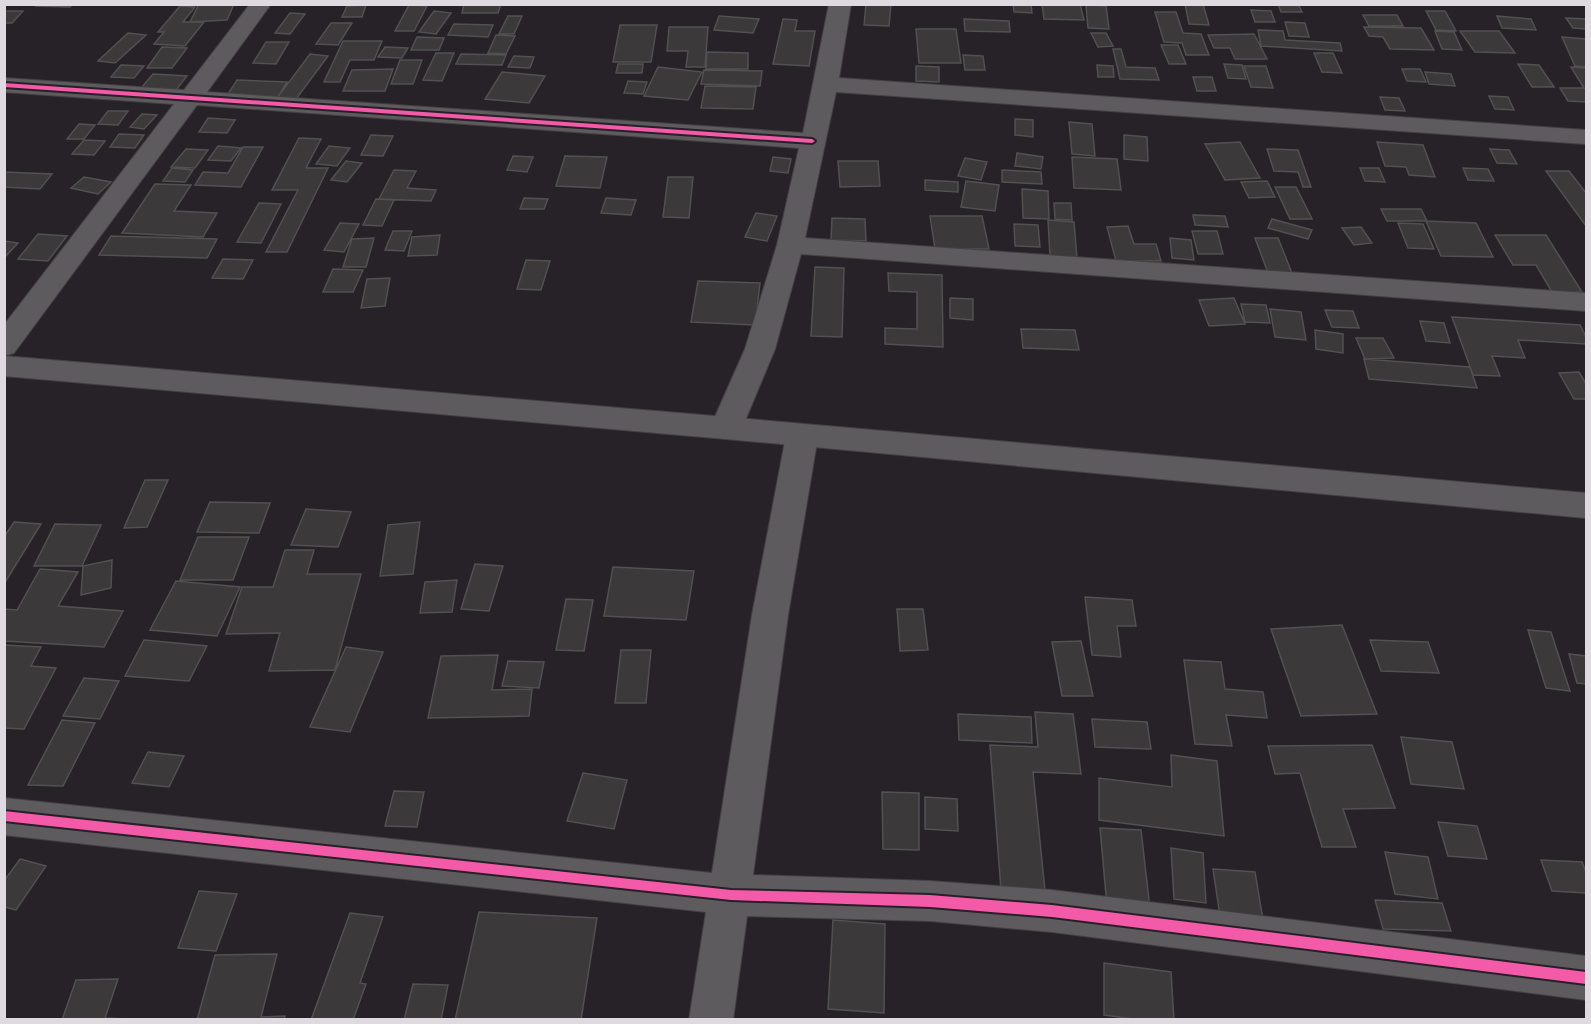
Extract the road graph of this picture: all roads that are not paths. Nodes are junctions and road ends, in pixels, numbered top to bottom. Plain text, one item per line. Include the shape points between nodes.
1 (261, 4) edge
2 (840, 4) edge
3 (826, 84) junction
4 (4, 85) edge
5 (189, 98) junction
6 (1587, 136) edge
7 (812, 141) junction
8 (790, 245) junction
9 (1587, 302) edge
10 (4, 346) edge
11 (4, 366) edge
12 (726, 428) junction
13 (802, 436) junction
14 (1587, 506) edge
15 (4, 816) edge
16 (731, 895) junction
17 (1587, 978) edge
18 (711, 1020) edge

1 - 5 street
2 - 3 street
3 - 6 street
3 - 7 street
4 - 5 street
5 - 7 street
5 - 10 street
7 - 8 street
8 - 9 street
8 - 12 street via 760,349
11 - 12 main road
12 - 13 main road
13 - 14 main road
13 - 16 street via 770,615
15 - 16 street
16 - 17 street via 930,901 1052,911
16 - 18 street

